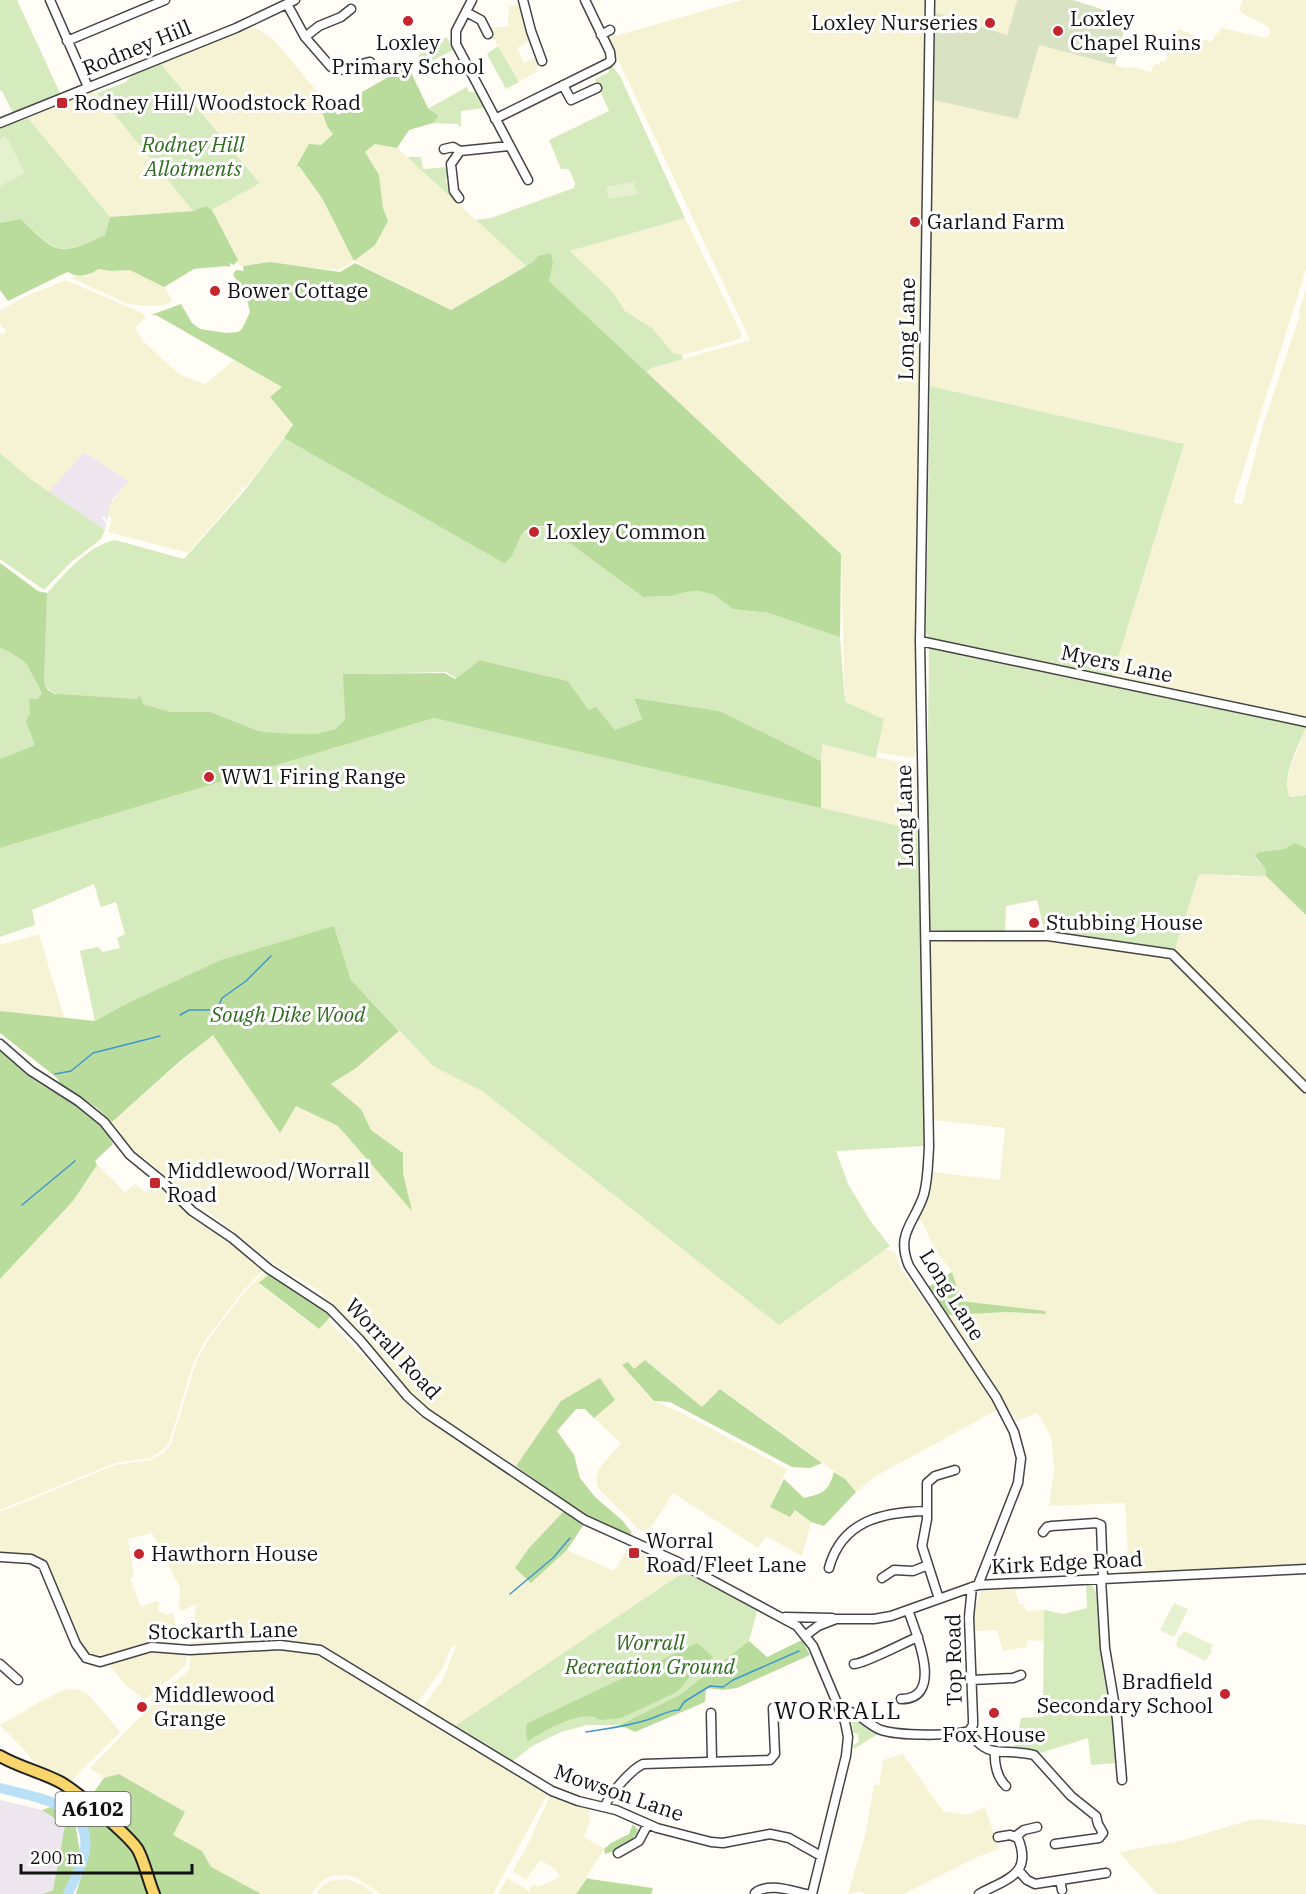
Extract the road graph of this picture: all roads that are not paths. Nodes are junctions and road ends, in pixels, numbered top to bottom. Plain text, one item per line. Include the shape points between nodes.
1 (50, 0) edge
2 (165, 0) edge
3 (472, 0) edge
4 (523, 0) edge
5 (585, 0) edge
6 (930, 0) edge
7 (291, 2) edge
8 (351, 9) dead end
9 (466, 12) junction
10 (488, 34) dead end
11 (304, 37) junction
12 (67, 41) junction
13 (542, 61) dead end
14 (370, 62) dead end
15 (563, 85) junction
16 (88, 87) junction
17 (597, 88) dead end
18 (495, 119) junction
19 (0, 123) edge
20 (509, 146) junction
21 (444, 149) dead end
22 (460, 151) junction
23 (528, 180) dead end
24 (459, 198) dead end
25 (920, 641) junction
26 (1306, 722) edge
27 (926, 936) junction
28 (0, 1044) edge
29 (1306, 1088) edge
30 (955, 1470) dead end
31 (927, 1511) junction
32 (1043, 1532) dead end
33 (0, 1557) edge
34 (928, 1566) junction
35 (829, 1568) dead end
36 (1306, 1569) edge
37 (882, 1578) dead end
38 (1102, 1579) junction
39 (975, 1586) junction
40 (939, 1599) junction
41 (908, 1610) junction
42 (784, 1617) junction
43 (836, 1619) junction
44 (806, 1635) junction
45 (918, 1637) junction
46 (0, 1664) edge
47 (854, 1664) dead end
48 (18, 1680) dead end
49 (972, 1680) junction
50 (1017, 1690) dead end
51 (901, 1699) dead end
52 (773, 1708) dead end
53 (841, 1711) junction
54 (419, 1712) joint
55 (711, 1713) dead end
56 (969, 1731) junction
57 (995, 1751) junction
58 (0, 1756) edge
59 (712, 1761) junction
60 (1122, 1780) dead end
61 (1006, 1786) dead end
62 (605, 1807) junction
63 (648, 1824) junction
64 (1037, 1827) dead end
65 (1016, 1836) junction
66 (998, 1837) dead end
67 (1055, 1844) dead end
68 (618, 1853) dead end
69 (821, 1856) junction
70 (1018, 1871) junction
71 (1106, 1873) dead end
72 (1060, 1880) junction
73 (1062, 1890) dead end
74 (755, 1893) edge
75 (154, 1894) edge
76 (806, 1894) edge
77 (812, 1894) edge
78 (979, 1894) edge

1 - 12 street
2 - 12 street
3 - 9 street
4 - 13 street
5 - 15 street via 606,32 611,60
6 - 25 street, Long Lane
7 - 11 street
7 - 16 street, Rodney Hill
8 - 11 street
9 - 10 street via 481,20
9 - 18 street via 455,34 456,44
11 - 14 street via 336,69
12 - 16 street
15 - 17 street via 571,103
15 - 18 street
16 - 19 street, Rodney Hill
18 - 20 street
20 - 22 street
20 - 23 street
21 - 22 street via 453,147
22 - 24 street via 452,164 454,191
25 - 26 street, Myers Lane
25 - 27 street, Long Lane
27 - 29 street via 1048,936 1172,954
27 - 39 street, Long Lane via 928,1168 923,1196 904,1239 904,1255 996,1397 1014,1432 1021,1458 1018,1483
28 - 42 street, Worrall Road via 104,1122 129,1155 192,1211 330,1309 426,1413 585,1520
30 - 31 street via 927,1481
31 - 34 street via 922,1546
31 - 35 street via 864,1522 841,1543
32 - 38 street via 1052,1526 1101,1525
33 - 54 street, Stockarth Lane via 31,1559 43,1565 76,1644 90,1660 106,1661 151,1647 310,1648 327,1654
34 - 37 street via 894,1570
34 - 40 street
36 - 38 street, Kirk Edge Road
38 - 39 street, Kirk Edge Road
38 - 60 street via 1105,1648
39 - 40 street, Kirk Edge Road
39 - 49 street, Top Road via 969,1617
40 - 41 street, Kirk Edge Road
41 - 43 street, Kirk Edge Road via 882,1618
41 - 45 street
42 - 43 street, Kirk Edge Road
42 - 44 street, Worrall Road
43 - 44 street, Kirk Edge Road
44 - 53 street, Worrall Road
45 - 47 street
45 - 51 street via 924,1685 914,1697
46 - 48 street
49 - 50 street via 1018,1677
49 - 56 street, Top Road via 973,1725
52 - 59 street via 773,1759
53 - 56 street via 851,1711 886,1731
53 - 69 street, Worrall Road via 848,1746
54 - 62 street, Mowson Lane via 552,1791
55 - 59 street
56 - 57 street via 984,1749
57 - 61 street via 1000,1779
57 - 67 street via 1034,1755 1071,1796 1096,1816 1103,1833 1099,1838
58 - 75 main road, A6102 via 61,1783 121,1832 139,1852
59 - 62 street via 643,1764 610,1796
62 - 63 street, Mowson Lane
63 - 68 street via 639,1841
63 - 69 street, Mowson Lane via 717,1843 776,1835
64 - 65 street
65 - 66 street
65 - 70 street via 1023,1858
69 - 77 street, Worrall Road
70 - 72 street via 1035,1884
70 - 78 street
71 - 72 street
72 - 73 street
74 - 76 street via 769,1888

